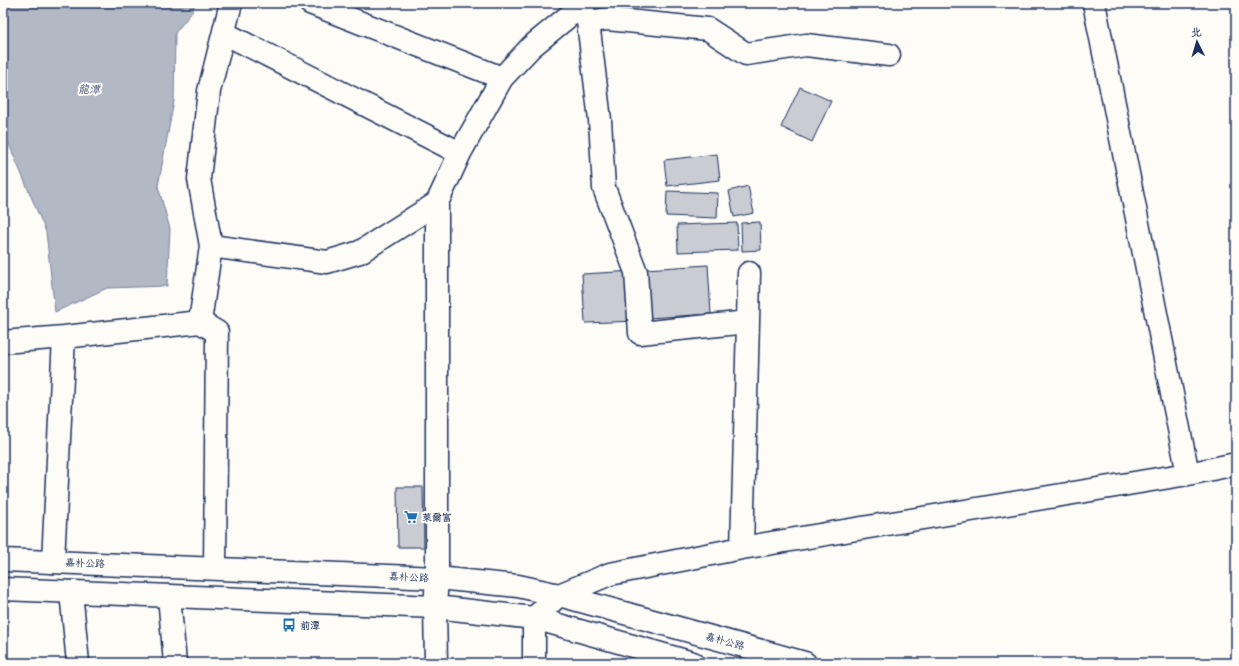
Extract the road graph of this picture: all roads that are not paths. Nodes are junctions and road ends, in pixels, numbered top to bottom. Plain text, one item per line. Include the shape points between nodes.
1 (231, 3) edge
2 (310, 3) edge
3 (1094, 3) edge
4 (584, 11) edge
5 (224, 34) junction
6 (889, 55) dead end
7 (502, 78) junction
8 (460, 153) junction
9 (437, 202) junction
10 (211, 246) junction
11 (749, 273) dead end
12 (200, 322) junction
13 (748, 322) junction
14 (64, 337) junction
15 (3, 342) edge
16 (1236, 464) edge
17 (1188, 474) junction
18 (742, 548) junction
19 (3, 560) edge
20 (53, 562) junction
21 (215, 568) junction
22 (437, 578) junction
23 (3, 589) edge
24 (72, 592) junction
25 (559, 595) junction
26 (169, 596) junction
27 (435, 607) junction
28 (534, 618) junction
29 (78, 663) edge
30 (175, 663) edge
31 (436, 663) edge
32 (534, 663) edge
33 (694, 663) edge
34 (805, 663) edge

1 - 5 street
2 - 7 street
3 - 17 street
4 - 6 street via 607,19 708,29 746,54 806,45
4 - 7 street via 531,47
4 - 13 street via 600,120 604,188 636,272 640,333
5 - 8 street
5 - 10 street via 209,91 199,179
7 - 8 street
8 - 9 street
9 - 10 street via 360,252 327,262
9 - 22 street
10 - 12 street
11 - 13 street
12 - 14 street
12 - 21 street via 217,332
13 - 18 street
14 - 15 street
14 - 20 street
16 - 17 street
17 - 18 street
18 - 25 street via 610,574
19 - 20 street, 嘉朴公路
20 - 21 street, 嘉朴公路
21 - 22 street, 嘉朴公路
22 - 25 street, 嘉朴公路 via 518,586
22 - 27 street
23 - 24 street
24 - 26 street
24 - 29 street
25 - 28 street
25 - 34 street, 嘉朴公路
26 - 27 street
26 - 30 street
27 - 28 street
27 - 31 street
28 - 32 street
28 - 33 street

